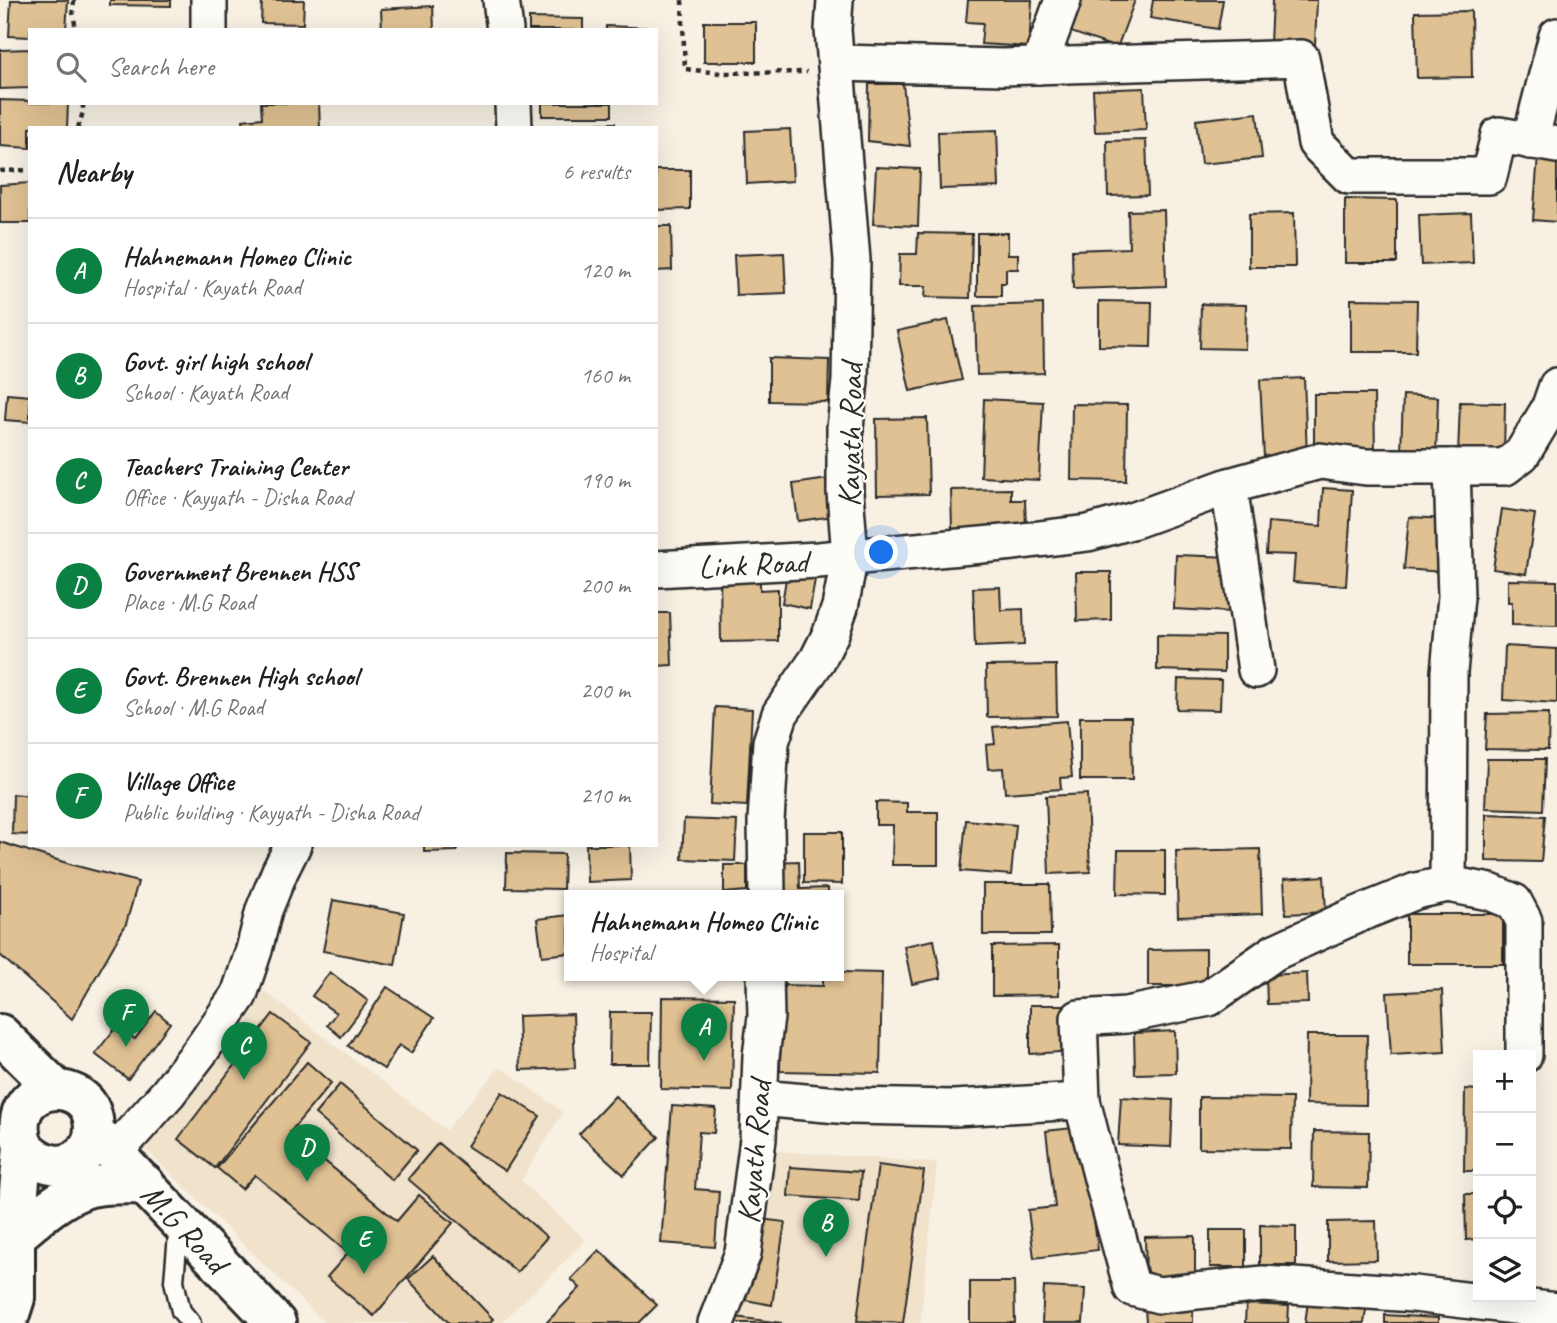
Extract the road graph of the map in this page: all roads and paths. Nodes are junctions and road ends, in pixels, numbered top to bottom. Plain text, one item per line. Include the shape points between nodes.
1 (74, 0) edge
2 (209, 0) edge
3 (501, 0) edge
4 (682, 0) edge
5 (835, 0) edge
6 (1063, 0) edge
7 (76, 28) edge
8 (209, 28) edge
9 (505, 28) edge
10 (1557, 36) edge
11 (1039, 66) junction
12 (837, 69) junction
13 (83, 105) edge
14 (513, 105) edge
15 (79, 126) edge
16 (514, 126) edge
17 (1544, 143) edge
18 (28, 170) edge
19 (0, 171) edge
20 (1557, 386) edge
21 (1452, 467) junction
22 (1229, 486) junction
23 (850, 556) junction
24 (658, 569) edge
25 (1256, 670) dead end
26 (292, 847) edge
27 (1448, 884) junction
28 (767, 890) edge
29 (765, 981) edge
30 (0, 1034) edge
31 (1524, 1050) edge
32 (0, 1059) edge
33 (57, 1090) junction
34 (760, 1098) junction
35 (1082, 1101) junction
36 (32, 1141) junction
37 (104, 1142) junction
38 (145, 1184) junction
39 (180, 1221) junction
40 (15, 1236) junction
41 (1536, 1305) edge
42 (6, 1316) edge
43 (191, 1323) edge
44 (276, 1323) edge
45 (716, 1323) edge

1 - 7 path
2 - 8 street
3 - 9 street
4 - 12 path via 685,69
5 - 12 street, Kayath Road
6 - 11 street
10 - 17 street
11 - 12 street
11 - 17 street via 1301,58 1316,143 1349,176 1489,176 1499,135
12 - 23 street, Kayath Road via 852,260 845,428
13 - 15 path
14 - 16 street
18 - 19 path
20 - 21 street, Link Road via 1522,454 1505,467
21 - 22 street, Link Road via 1366,467 1320,461
21 - 27 street via 1456,597 1449,672
22 - 23 street, Link Road via 1088,533
22 - 25 street
23 - 24 street, Link Road
23 - 28 street, Kayath Road via 831,633 780,715 771,742
26 - 37 street via 264,910 239,995 168,1093
27 - 31 street via 1514,902 1524,921
27 - 35 street via 1416,891 1275,952 1209,999 1126,1015 1079,1018
29 - 34 street, Kayath Road
30 - 33 main road
32 - 36 main road
33 - 36 main road via 30,1100
33 - 37 main road via 86,1104
34 - 35 street via 954,1108
34 - 45 street, Kayath Road via 743,1253
35 - 41 street via 1132,1288 1159,1296 1263,1284
36 - 37 main road via 65,1164 86,1151 92,1140
36 - 40 main road
37 - 38 main road, M.G Road
38 - 39 main road, M.G Road
38 - 40 main road via 80,1190
39 - 43 lane via 174,1280 181,1311
39 - 44 main road, M.G Road
40 - 42 main road via 15,1298

